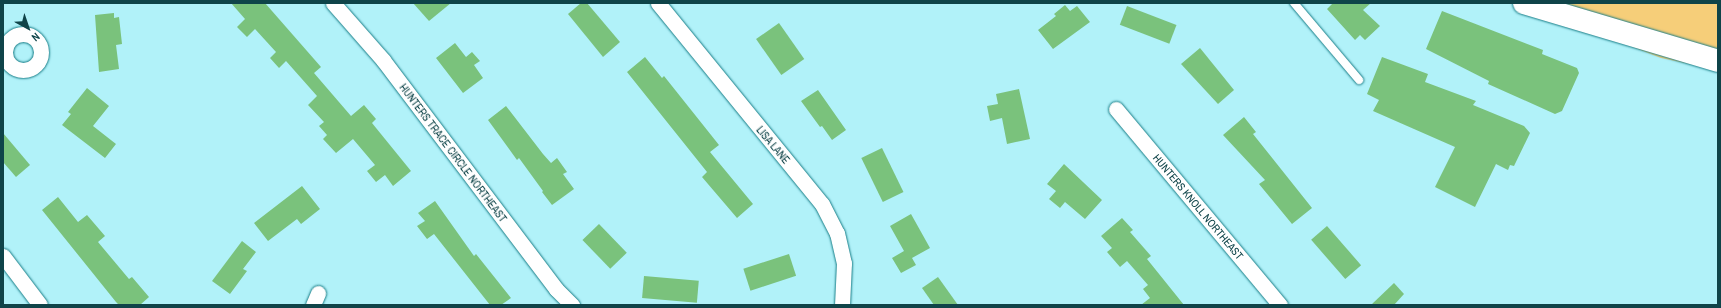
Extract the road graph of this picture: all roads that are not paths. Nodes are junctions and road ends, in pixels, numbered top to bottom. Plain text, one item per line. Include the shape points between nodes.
1 (333, 3) edge
2 (658, 3) edge
3 (1294, 3) edge
4 (1524, 3) edge
5 (1718, 61) edge
6 (1359, 80) dead end
7 (1116, 109) dead end
8 (3, 256) edge
9 (40, 305) edge
10 (572, 305) edge
11 (842, 305) edge
12 (1280, 305) edge

1 - 10 street, HUNTERS TRACE CIRCLE NORTHEAST via 383,60 556,289
2 - 11 street, LISA LANE via 822,204 837,233 844,262
3 - 6 lane
4 - 5 street
7 - 12 street, HUNTERS KNOLL NORTHEAST
8 - 9 street

